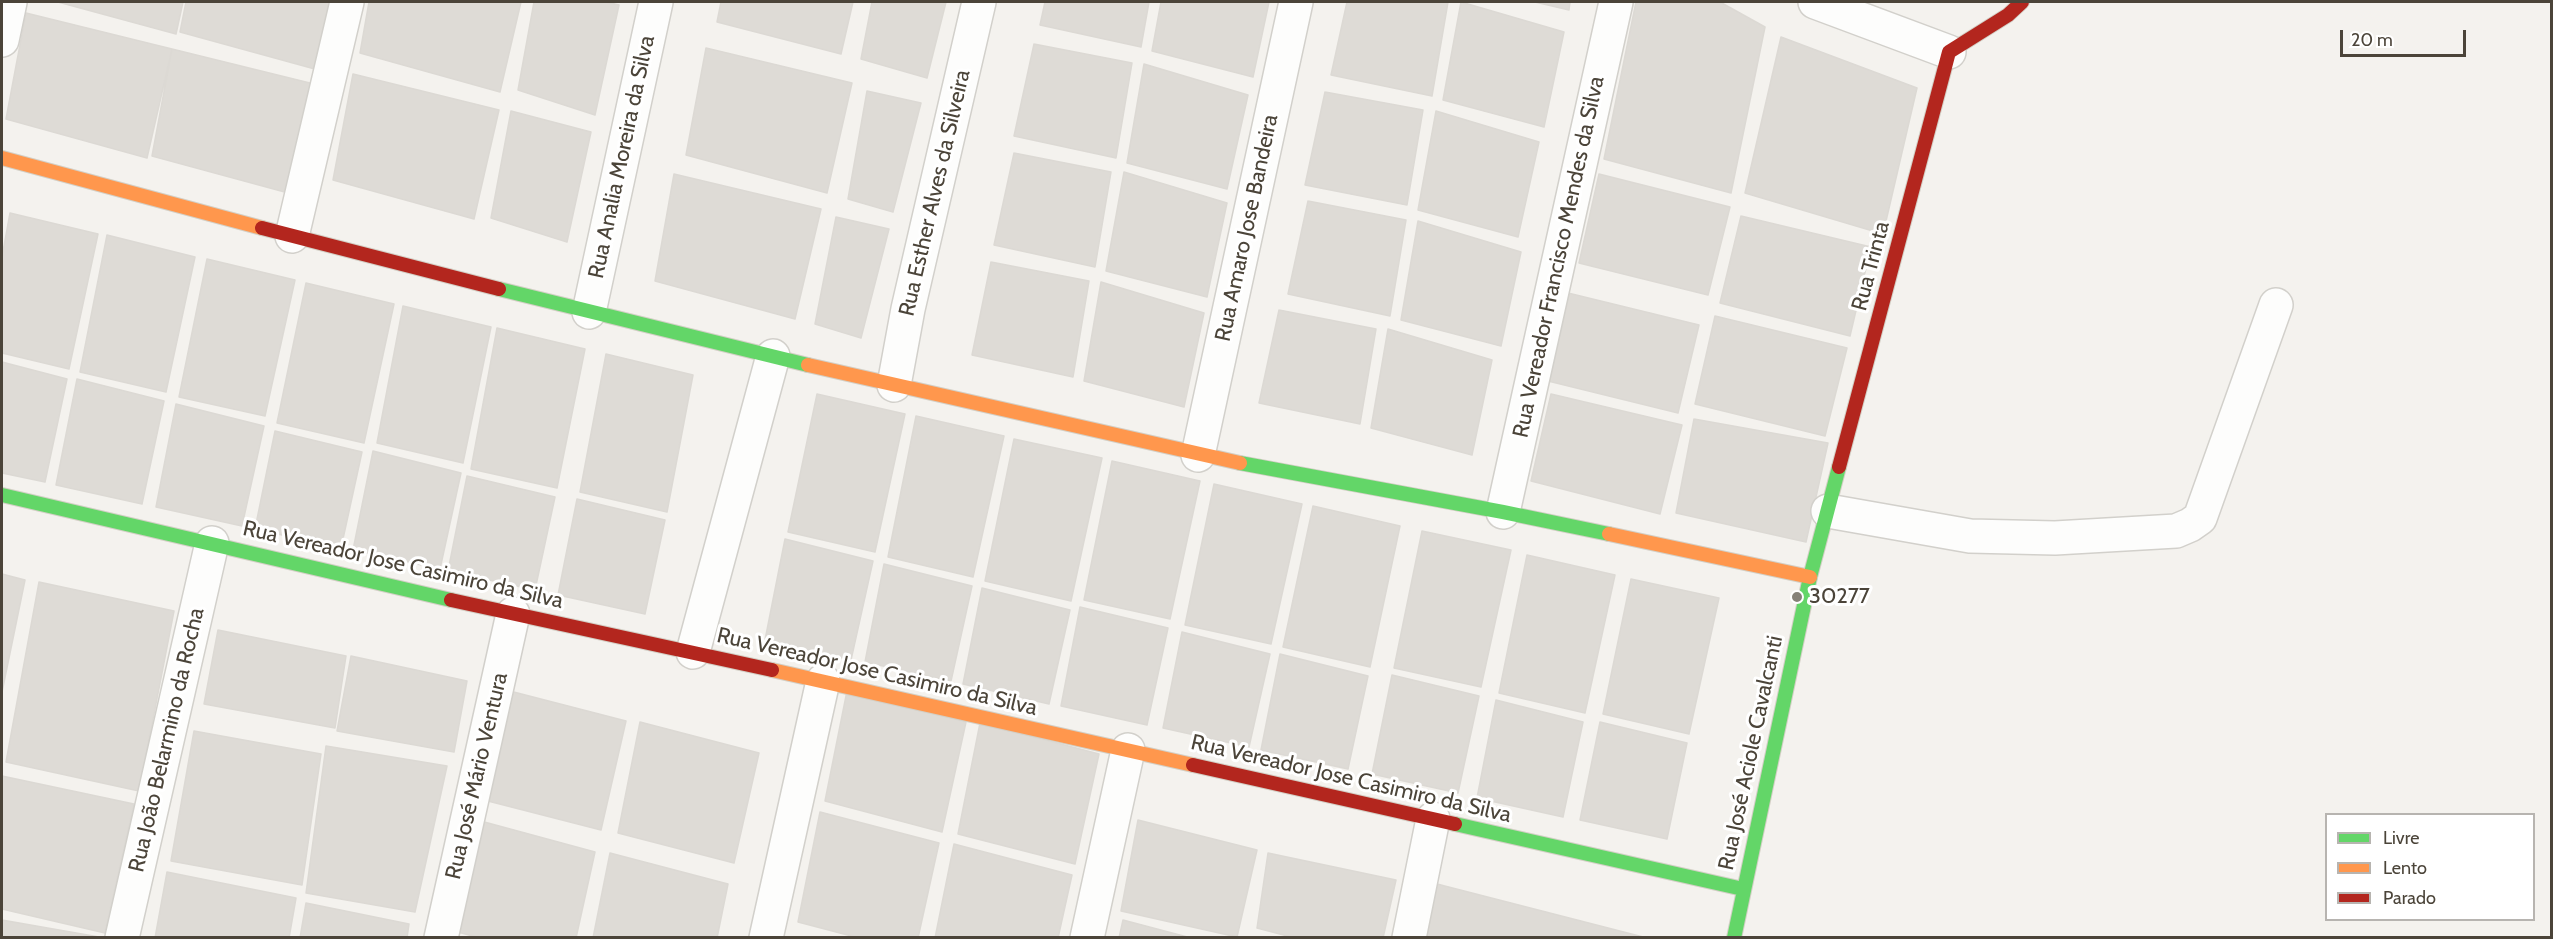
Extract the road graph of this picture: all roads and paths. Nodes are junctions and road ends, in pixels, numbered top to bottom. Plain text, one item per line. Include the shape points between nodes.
1 (10, 2) edge
2 (347, 2) edge
3 (656, 2) edge
4 (979, 2) edge
5 (1296, 2) edge
6 (1616, 2) edge
7 (1815, 2) edge
8 (2022, 2) edge
9 (2, 40) edge
10 (1950, 52) junction
11 (2, 158) edge
12 (292, 236) junction
13 (2276, 305) dead end
14 (589, 312) junction
15 (773, 356) junction
16 (894, 385) junction
17 (1197, 455) junction
18 (2, 495) edge
19 (1828, 511) junction
20 (1503, 512) junction
21 (212, 543) junction
22 (1810, 577) junction
23 (513, 614) junction
24 (693, 651) junction
25 (823, 681) junction
26 (1128, 750) junction
27 (1433, 819) junction
28 (1743, 889) junction
29 (122, 938) edge
30 (441, 938) edge
31 (766, 938) edge
32 (1087, 938) edge
33 (1409, 938) edge
34 (1734, 938) edge

1 - 9 street
2 - 12 street
3 - 14 street, Rua Analia Moreira da Silva
4 - 16 street, Rua Esther Alves da Silveira
5 - 17 street, Rua Amaro Jose Bandeira
6 - 20 street, Rua Vereador Francisco Mendes da Silva
7 - 10 street
8 - 10 street
10 - 19 street, Rua Trinta
11 - 12 street
12 - 14 street
13 - 19 street via 2200,518 2190,525 2176,531 2055,538 1981,536
14 - 15 street
15 - 16 street
15 - 24 street
16 - 17 street
17 - 20 street
18 - 21 street, Rua Vereador Jose Casimiro da Silva
19 - 22 street, Rua Trinta
20 - 22 street
21 - 23 street, Rua Vereador Jose Casimiro da Silva
21 - 29 street, Rua João Belarmino da Rocha
22 - 28 street, Rua José Aciole Cavalcanti
23 - 24 street, Rua Vereador Jose Casimiro da Silva
23 - 30 street, Rua José Mário Ventura
24 - 25 street, Rua Vereador Jose Casimiro da Silva
25 - 26 street, Rua Vereador Jose Casimiro da Silva
25 - 31 street
26 - 27 street, Rua Vereador Jose Casimiro da Silva
26 - 32 street
27 - 28 street, Rua Vereador Jose Casimiro da Silva
27 - 33 street
28 - 34 street, Rua José Aciole Cavalcanti

